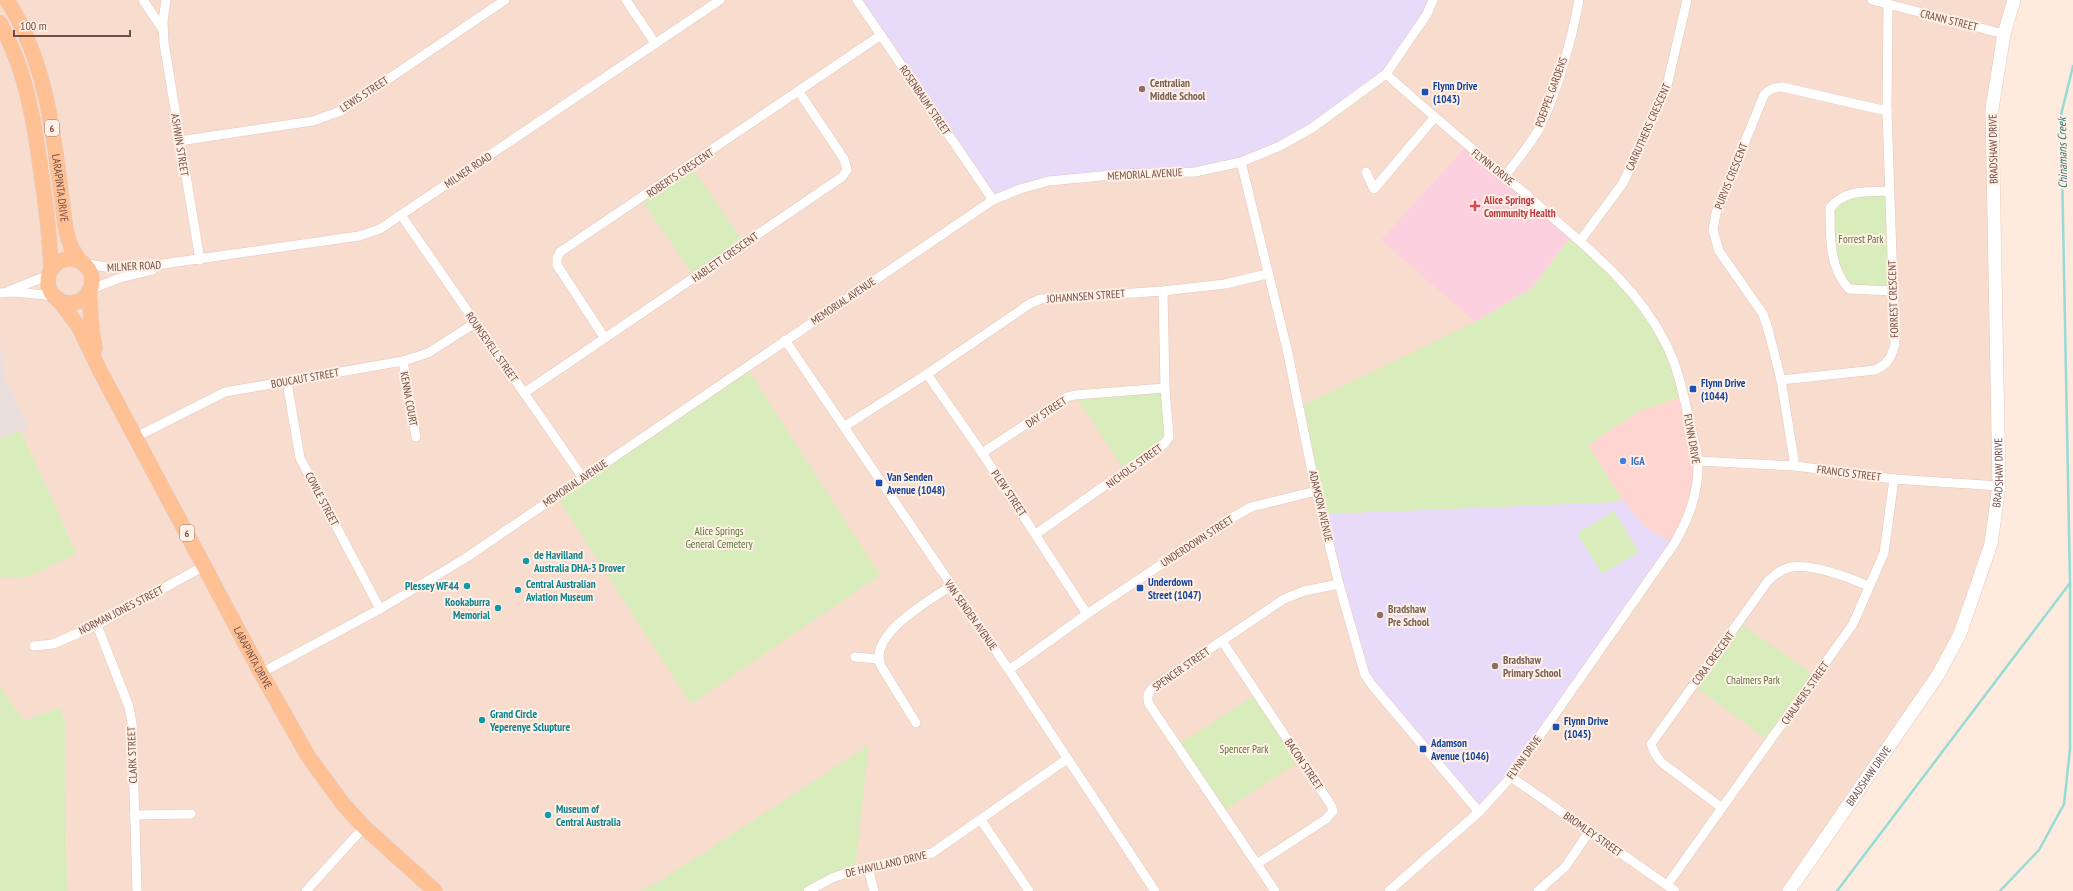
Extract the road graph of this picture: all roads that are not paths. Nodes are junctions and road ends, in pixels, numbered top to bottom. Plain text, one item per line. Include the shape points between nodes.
1 (7, 0) edge
2 (143, 0) edge
3 (166, 0) edge
4 (505, 0) edge
5 (626, 0) edge
6 (720, 0) edge
7 (857, 0) edge
8 (1432, 0) edge
9 (1579, 0) edge
10 (1687, 0) edge
11 (1872, 0) edge
12 (2014, 0) edge
13 (1888, 4) junction
14 (0, 23) edge
15 (163, 30) junction
16 (2004, 34) junction
17 (881, 35) junction
18 (655, 43) junction
19 (1386, 74) junction
20 (799, 92) junction
21 (1886, 111) junction
22 (1434, 118) junction
23 (179, 141) junction
24 (1241, 162) junction
25 (1366, 172) dead end
26 (1505, 176) junction
27 (1890, 190) junction
28 (993, 200) junction
29 (401, 215) junction
30 (1580, 241) junction
31 (200, 260) junction
32 (82, 262) junction
33 (185, 262) junction
34 (50, 272) junction
35 (1267, 274) junction
36 (90, 290) junction
37 (1164, 291) junction
38 (1893, 291) junction
39 (2, 293) edge
40 (56, 297) junction
41 (475, 323) junction
42 (604, 337) junction
43 (785, 340) junction
44 (403, 361) junction
45 (927, 374) junction
46 (1781, 380) junction
47 (287, 382) junction
48 (1165, 388) junction
49 (112, 393) junction
50 (524, 393) junction
51 (845, 426) junction
52 (136, 437) junction
53 (416, 437) dead end
54 (982, 453) junction
55 (1698, 461) junction
56 (1795, 466) junction
57 (583, 478) junction
58 (1894, 479) junction
59 (1999, 486) junction
60 (1316, 491) junction
61 (1036, 534) junction
62 (204, 566) junction
63 (1339, 584) junction
64 (951, 586) junction
65 (1868, 586) junction
66 (380, 609) junction
67 (1087, 614) junction
68 (97, 625) junction
69 (1222, 641) junction
70 (34, 646) dead end
71 (855, 657) dead end
72 (878, 659) junction
73 (1009, 670) junction
74 (261, 672) junction
75 (916, 723) dead end
76 (1067, 759) junction
77 (1511, 777) junction
78 (1722, 808) junction
79 (1480, 812) junction
80 (191, 814) dead end
81 (134, 815) junction
82 (981, 820) junction
83 (364, 827) junction
84 (1589, 832) junction
85 (1257, 864) junction
86 (868, 868) junction
87 (1667, 885) junction
88 (137, 891) edge
89 (306, 891) edge
90 (435, 891) edge
91 (808, 891) edge
92 (874, 891) edge
93 (1029, 891) edge
94 (1155, 891) edge
95 (1275, 891) edge
96 (1389, 891) edge
97 (1538, 891) edge
98 (1675, 891) edge
99 (1789, 891) edge

1 - 32 main road, LARAPINTA DRIVE / 6 via 29,42 39,69 52,122 66,231 72,247
2 - 15 street, ASHWIN STREET
3 - 15 street, ASHWIN STREET
4 - 23 street, LEWIS STREET via 341,111 313,121
5 - 18 street
6 - 18 street, MILNER ROAD
7 - 17 street, ROSENBAUM STREET
8 - 19 street, MEMORIAL AVENUE via 1426,14
9 - 26 street, POEPPEL GARDENS via 1576,19 1556,85 1539,129
10 - 30 street, CARRUTHERS CRESCENT via 1666,90 1623,183
11 - 13 street, CRANN STREET
12 - 16 street, BRADSHAW DRIVE
13 - 16 street, CRANN STREET
13 - 21 street, FORREST CRESCENT
14 - 34 main road, LARAPINTA DRIVE / 6 via 18,60 29,97 49,225
15 - 23 street, ASHWIN STREET
16 - 59 street, BRADSHAW DRIVE via 1992,109
17 - 20 street, ROBERTS CRESCENT
17 - 28 street, ROSENBAUM STREET
18 - 29 street, MILNER ROAD
19 - 22 street, FLYNN DRIVE
19 - 24 street, MEMORIAL AVENUE via 1312,128 1280,146
20 - 42 street, ROBERTS CRESCENT via 560,252 557,265
20 - 42 street, HABLETT CRESCENT via 844,159 847,170 842,177 744,242 696,278
21 - 27 street, FORREST CRESCENT
21 - 46 street, PURVIS CRESCENT via 1782,87 1768,91 1764,95 1716,213 1714,230 1719,251 1763,314
22 - 25 street via 1374,189
22 - 26 street, FLYNN DRIVE
23 - 31 street, ASHWIN STREET
24 - 28 street, MEMORIAL AVENUE via 1195,172 1122,174 1049,181
24 - 35 street, ADAMSON AVENUE
26 - 30 street, FLYNN DRIVE
27 - 38 street, FORREST CRESCENT
27 - 38 street via 1849,194 1838,198 1830,208 1830,246 1842,281 1849,289
28 - 43 street, MEMORIAL AVENUE
29 - 31 street, MILNER ROAD via 380,229 359,236
29 - 41 street, ROUNSEVELL STREET
30 - 55 street, FLYNN DRIVE via 1630,290 1665,342 1676,366
31 - 33 street, MILNER ROAD
32 - 33 street, MILNER ROAD via 111,268
32 - 34 main road via 61,260
32 - 36 main road, 6 via 92,276
33 - 36 street, MILNER ROAD via 128,276
34 - 39 street
34 - 40 main road, 6 via 49,286
35 - 37 street, JOHANNSEN STREET via 1225,284
35 - 60 street, ADAMSON AVENUE via 1287,349
36 - 40 main road via 76,302 62,301
36 - 49 main road, LARAPINTA DRIVE / 6 via 95,348
37 - 45 street, JOHANNSEN STREET via 1041,299 1031,303
37 - 48 street, NICHOLS STREET
38 - 46 street, FORREST CRESCENT via 1895,344 1891,358 1884,366 1875,370
39 - 40 street
40 - 49 main road, LARAPINTA DRIVE / 6 via 79,327
41 - 44 street, BOUCAUT STREET via 428,353
41 - 50 street, ROUNSEVELL STREET
42 - 50 street, HABLETT CRESCENT
43 - 51 street, VAN SENDEN AVENUE
43 - 57 street, MEMORIAL AVENUE
44 - 47 street, BOUCAUT STREET
44 - 53 street, KENNA COURT
45 - 51 street, JOHANNSEN STREET
45 - 54 street, PLEW STREET
46 - 56 street, PURVIS CRESCENT
47 - 52 street, BOUCAUT STREET via 225,392
47 - 66 street, COWLE STREET via 300,458
48 - 54 street, DAY STREET via 1067,397
48 - 61 street, NICHOLS STREET via 1169,437 1166,443
49 - 52 main road, LARAPINTA DRIVE / 6
50 - 57 street, ROUNSEVELL STREET
51 - 64 street, VAN SENDEN AVENUE
52 - 62 main road, LARAPINTA DRIVE / 6
54 - 61 street, PLEW STREET
55 - 56 street, FRANCIS STREET
55 - 77 street, FLYNN DRIVE via 1695,497 1687,521 1674,544
56 - 58 street, FRANCIS STREET
57 - 66 street, MEMORIAL AVENUE via 464,558
58 - 59 street, FRANCIS STREET
58 - 65 street, CHALMERS STREET via 1884,553
59 - 99 street, BRADSHAW DRIVE via 1991,544 1960,634 1938,675
60 - 63 street, ADAMSON AVENUE
60 - 67 street, UNDERDOWN STREET via 1251,507
61 - 67 street, PLEW STREET
62 - 68 street, NORMAN JONES STREET
62 - 74 main road, LARAPINTA DRIVE / 6
63 - 69 street, SPENCER STREET via 1304,591 1284,599
63 - 79 street, ADAMSON AVENUE via 1366,675 1372,685
64 - 72 street via 907,616 888,635
64 - 73 street, VAN SENDEN AVENUE
65 - 78 street, CHALMERS STREET via 1853,624
65 - 78 street, CORA CRESCENT via 1842,574 1803,568 1791,567 1776,573 1651,744 1661,762
66 - 74 street, MEMORIAL AVENUE
67 - 73 street, UNDERDOWN STREET
68 - 70 street, NORMAN JONES STREET via 53,644
68 - 81 street, CLARK STREET via 129,707 132,723
69 - 85 street, SPENCER STREET via 1156,685 1149,691 1147,698 1176,746
69 - 85 street, BACON STREET via 1333,811
71 - 72 street
72 - 75 street
73 - 76 street, VAN SENDEN AVENUE
74 - 83 main road, LARAPINTA DRIVE / 6 via 308,756 343,804
76 - 82 street, DE HAVILLAND DRIVE
76 - 94 street, VAN SENDEN AVENUE
77 - 79 street, FLYNN DRIVE
77 - 84 street, BROMLEY STREET
78 - 87 street, CHALMERS STREET
79 - 96 street, FLYNN DRIVE
80 - 81 street
81 - 88 street, CLARK STREET
82 - 86 street, DE HAVILLAND DRIVE via 932,853
82 - 93 street
83 - 89 street
83 - 90 main road, LARAPINTA DRIVE / 6
84 - 87 street, BROMLEY STREET
84 - 97 street via 1565,867
85 - 95 street, SPENCER STREET
86 - 91 street, DE HAVILLAND DRIVE via 832,878
86 - 92 street
87 - 98 street, BROMLEY STREET

